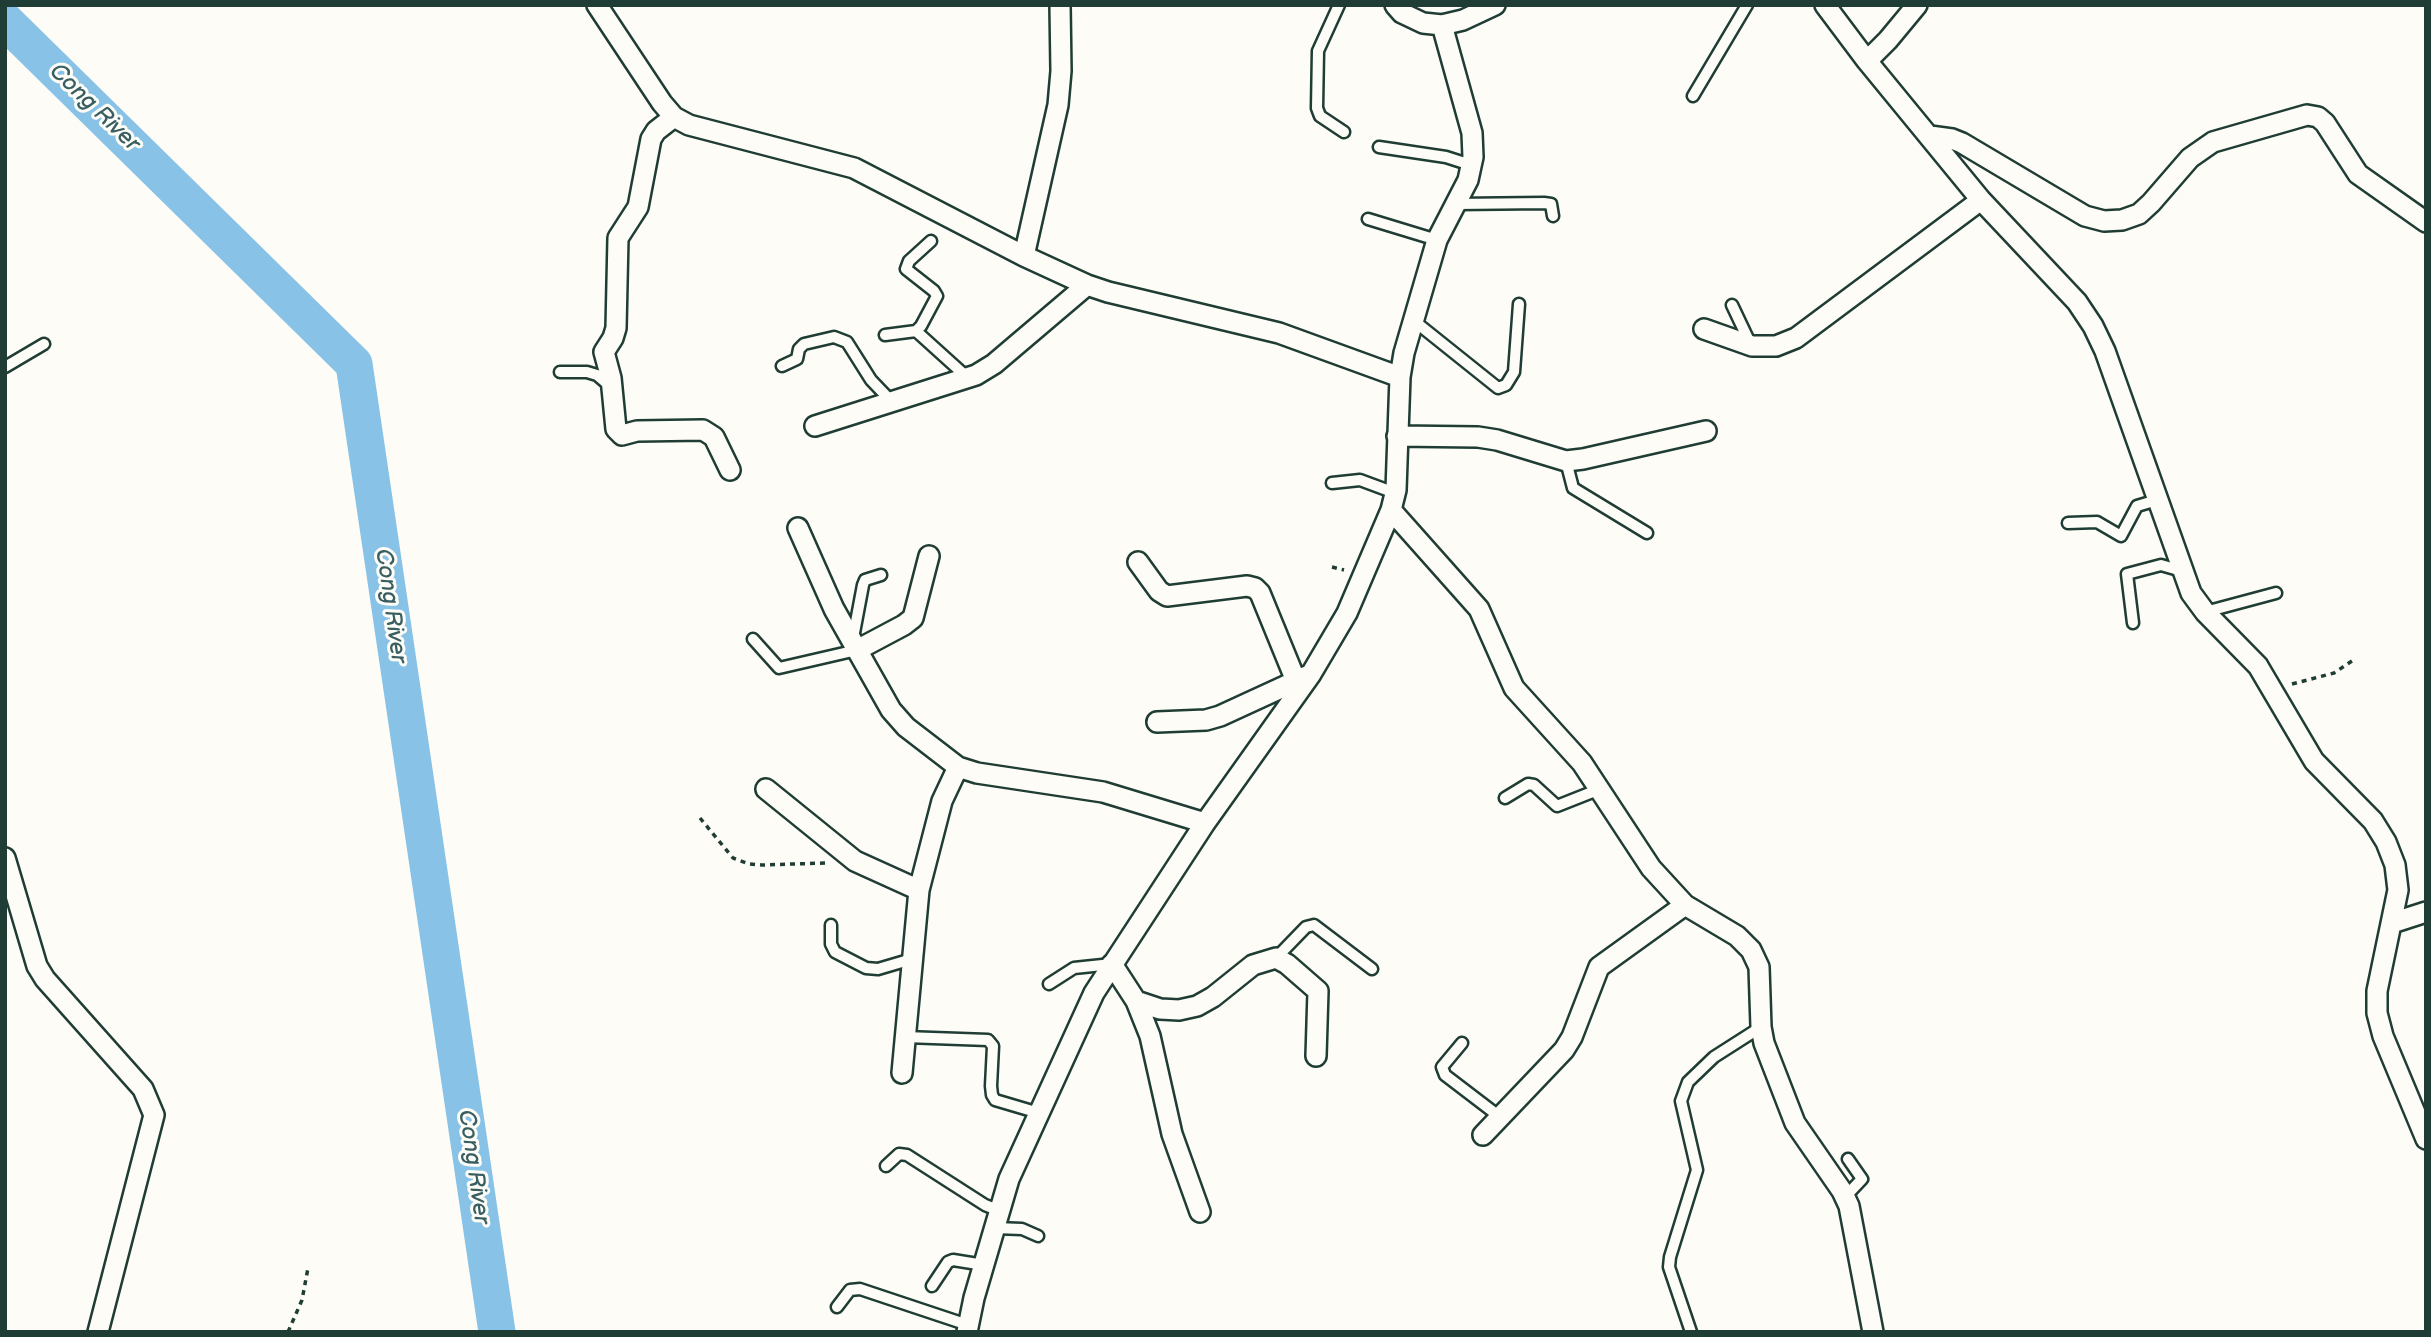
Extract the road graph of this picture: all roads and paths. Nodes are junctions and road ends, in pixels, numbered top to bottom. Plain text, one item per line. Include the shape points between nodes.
1 (597, 5) edge
2 (1060, 5) edge
3 (1339, 5) edge
4 (1395, 5) edge
5 (1495, 5) edge
6 (1747, 5) edge
7 (1825, 5) edge
8 (1917, 5) edge
9 (1442, 24) junction
10 (1867, 61) junction
11 (1693, 96) dead end
12 (674, 117) junction
13 (1344, 132) dead end
14 (1930, 136) junction
15 (1379, 147) dead end
16 (1471, 165) junction
17 (1980, 200) junction
18 (1455, 204) junction
19 (1553, 216) dead end
20 (1368, 219) dead end
21 (2426, 222) edge
22 (1437, 240) junction
23 (931, 242) dead end
24 (1024, 256) junction
25 (1087, 285) junction
26 (1519, 304) dead end
27 (1732, 305) dead end
28 (1413, 320) junction
29 (1704, 329) dead end
30 (916, 331) junction
31 (885, 335) dead end
32 (44, 344) dead end
33 (1752, 346) junction
34 (782, 366) dead end
35 (5, 367) edge
36 (560, 372) dead end
37 (1400, 376) junction
38 (968, 378) junction
39 (611, 387) junction
40 (892, 402) junction
41 (814, 426) dead end
42 (1706, 431) dead end
43 (1398, 436) junction
44 (1566, 461) junction
45 (730, 470) dead end
46 (1332, 483) dead end
47 (2157, 500) junction
48 (1393, 501) junction
49 (2068, 523) dead end
50 (798, 528) dead end
51 (1647, 533) dead end
52 (929, 556) dead end
53 (1138, 562) dead end
54 (2182, 571) junction
55 (881, 575) dead end
56 (2276, 593) dead end
57 (2204, 612) junction
58 (2133, 623) dead end
59 (753, 639) dead end
60 (855, 646) junction
61 (2355, 659) dead end
62 (1303, 677) junction
63 (2273, 689) junction
64 (1157, 722) dead end
65 (958, 767) junction
66 (766, 789) dead end
67 (1600, 789) junction
68 (1505, 798) dead end
69 (700, 818) dead end
70 (1205, 823) junction
71 (5, 858) edge
72 (855, 861) junction
73 (919, 890) junction
74 (1685, 905) junction
75 (2426, 912) edge
76 (2392, 923) junction
77 (831, 925) dead end
78 (1276, 958) junction
79 (912, 959) junction
80 (1112, 964) junction
81 (1371, 970) dead end
82 (1049, 984) dead end
83 (1136, 1001) junction
84 (1761, 1027) junction
85 (905, 1037) junction
86 (1462, 1043) dead end
87 (1316, 1056) dead end
88 (902, 1073) dead end
89 (1039, 1113) junction
90 (1500, 1117) junction
91 (2425, 1134) edge
92 (1483, 1135) dead end
93 (1848, 1159) dead end
94 (886, 1166) dead end
95 (1845, 1197) junction
96 (1200, 1212) dead end
97 (997, 1219) junction
98 (1038, 1236) dead end
99 (984, 1265) junction
100 (308, 1268) dead end
101 (932, 1286) dead end
102 (837, 1307) dead end
103 (967, 1328) edge
104 (98, 1332) edge
105 (288, 1332) edge
106 (1691, 1332) edge
107 (1873, 1332) edge

1 - 12 street
2 - 24 street via 1058,105
3 - 13 lane via 1318,51 1317,108 1320,116
4 - 9 street via 1423,23
5 - 9 street
6 - 11 lane
7 - 10 street
8 - 10 street
9 - 16 street via 1472,133
10 - 14 street
12 - 24 street via 689,125 854,168
12 - 39 street via 651,139 638,207 618,238 616,328 604,352
14 - 17 street
14 - 21 street via 1962,143 2085,216 2122,220 2151,204 2190,158 2213,142 2307,115 2325,123 2358,174
15 - 16 lane
16 - 18 street
17 - 33 street via 1796,338 1776,346
17 - 47 street via 2077,302 2093,326
18 - 19 lane via 1544,203 1550,204
18 - 22 street
20 - 22 lane
22 - 28 street
23 - 30 lane via 906,269 937,296
24 - 25 street
25 - 37 street via 1279,333
25 - 38 street via 994,364
26 - 28 lane via 1514,372 1506,385 1498,388
27 - 33 lane
28 - 37 street
29 - 33 street
30 - 31 lane
30 - 38 lane
32 - 35 lane
34 - 40 lane via 797,359 804,344 834,337 847,342 871,380
36 - 39 lane via 587,372
37 - 43 street
38 - 40 street
39 - 45 street via 616,429 622,435 704,430 714,437
40 - 41 street
42 - 44 street
43 - 44 street via 1478,437
43 - 48 street
44 - 51 lane via 1573,488
46 - 48 lane via 1360,480
47 - 49 lane via 2137,506 2121,536 2097,522
47 - 54 street
48 - 62 street via 1347,613
48 - 67 street via 1479,609 1514,688
50 - 60 street
52 - 60 street via 912,618
53 - 62 street via 1167,596 1255,587
54 - 57 street
54 - 58 lane via 2161,565 2127,574
55 - 60 lane via 863,585
56 - 57 lane
57 - 63 street via 2258,666
59 - 60 lane via 779,668
60 - 65 street via 891,710
61 - 63 path via 2334,673
62 - 64 street via 1220,716
62 - 70 street
63 - 76 street via 2314,761 2373,821 2386,842 2398,890
65 - 70 street via 1103,792
65 - 73 street via 942,801
66 - 72 street
67 - 68 lane via 1558,806 1528,784
67 - 74 street via 1651,868
69 - 72 path via 733,858 749,864
70 - 80 street
71 - 104 street via 44,979 143,1089 154,1115
72 - 73 street
73 - 79 street
74 - 84 street via 1737,936 1751,950 1759,967
74 - 90 street via 1599,967 1564,1050
75 - 76 street
76 - 91 street via 2377,991 2377,1013
77 - 79 lane via 835,952 866,968 878,970
78 - 81 lane via 1306,927 1314,925
78 - 83 street via 1253,965 1197,1006 1160,1009
78 - 87 street via 1318,990
79 - 85 street
80 - 82 lane via 1074,968
80 - 83 street
80 - 89 street
83 - 96 street via 1150,1037 1172,1134
84 - 95 street via 1795,1123
84 - 106 lane via 1714,1057 1688,1082 1681,1101 1697,1170 1669,1268
85 - 88 street
85 - 89 lane via 988,1040 993,1046 995,1100
86 - 90 lane via 1442,1067 1445,1075
89 - 97 street via 1009,1178
90 - 92 street
93 - 95 lane via 1862,1179
94 - 97 lane via 899,1154 907,1155 985,1205
95 - 107 street via 1854,1222
97 - 98 lane
97 - 99 street
99 - 101 lane via 948,1262
99 - 103 street
100 - 105 path via 302,1300
102 - 103 lane via 849,1290 860,1289

